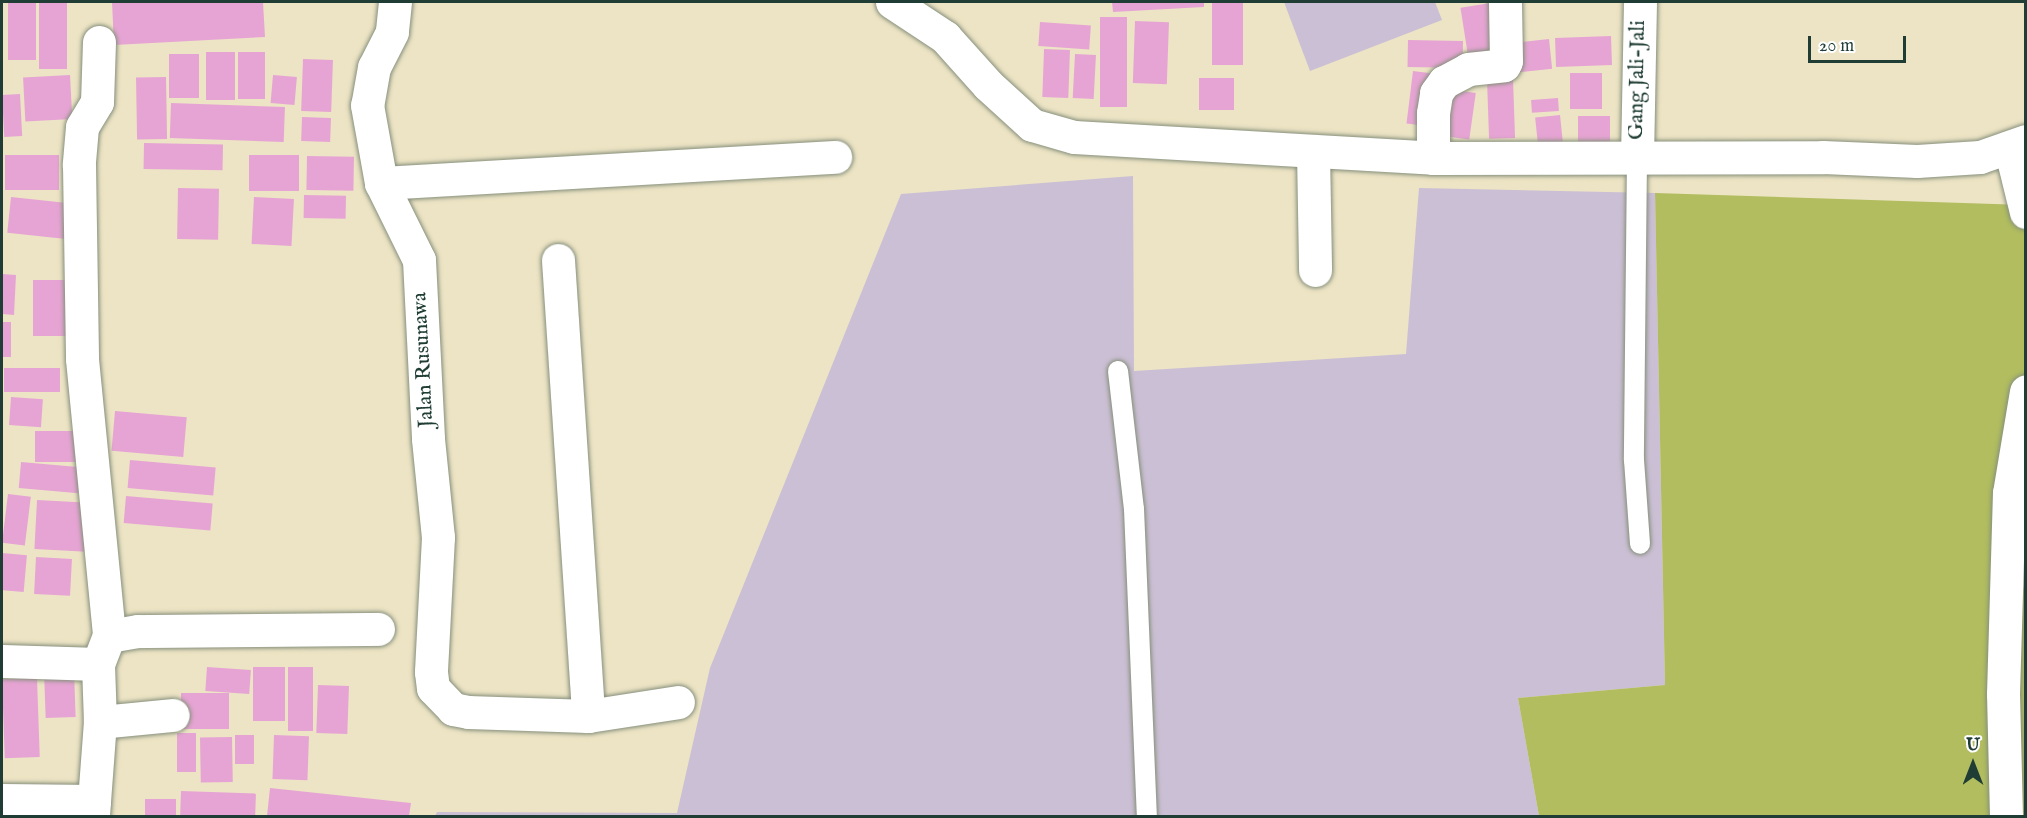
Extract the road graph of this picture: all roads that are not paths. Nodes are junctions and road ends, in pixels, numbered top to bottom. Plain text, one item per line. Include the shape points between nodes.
1 (395, 2) edge
2 (892, 2) edge
3 (1505, 2) edge
4 (1640, 2) edge
5 (99, 42) dead end
6 (2018, 144) edge
7 (1313, 151) junction
8 (835, 157) dead end
9 (1432, 158) junction
10 (1636, 158) junction
11 (381, 183) junction
12 (2025, 212) edge
13 (558, 260) dead end
14 (1315, 270) dead end
15 (1118, 371) dead end
16 (2025, 391) edge
17 (1640, 544) dead end
18 (378, 629) dead end
19 (103, 650) junction
20 (2, 660) edge
21 (678, 702) dead end
22 (172, 714) dead end
23 (588, 716) junction
24 (100, 722) junction
25 (2, 800) edge
26 (93, 809) edge
27 (1147, 816) edge
28 (2006, 816) edge

1 - 11 street, Jalan Rusunawa via 392,32 374,67 367,105
2 - 7 street via 945,37 1032,125 1085,138
3 - 9 street via 1506,61 1504,65 1468,69 1444,82 1436,93
4 - 10 street, Gang Jali-Jali
5 - 19 street via 97,102 82,128 79,177 82,360
6 - 10 street via 1980,157 1948,160
6 - 12 street
7 - 9 street
7 - 14 street
8 - 11 street
9 - 10 street
10 - 17 lane via 1634,460
11 - 23 street, Jalan Rusunawa via 419,260 428,439 438,537 433,688 453,709 468,712
13 - 23 street
15 - 27 lane via 1134,508
16 - 28 street via 2009,493 2003,694
18 - 19 street via 158,630
19 - 20 street
19 - 24 street
21 - 23 street
22 - 24 street
24 - 26 street
25 - 26 street

